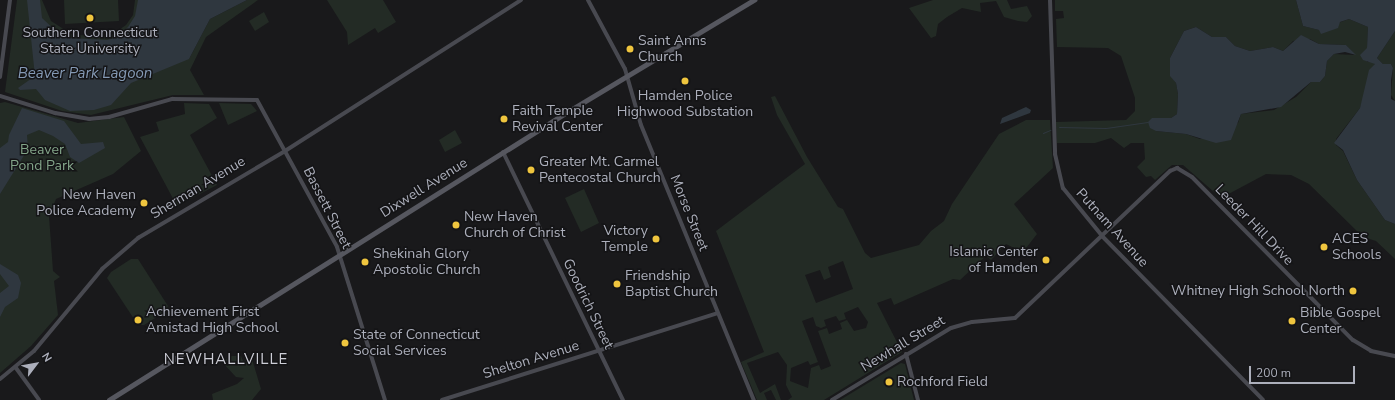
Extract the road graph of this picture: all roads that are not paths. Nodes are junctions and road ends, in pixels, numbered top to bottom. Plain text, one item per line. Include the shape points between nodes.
1 (10, 0) edge
2 (521, 0) edge
3 (588, 0) edge
4 (754, 0) edge
5 (1050, 0) edge
6 (626, 76) junction
7 (0, 77) edge
8 (0, 96) edge
9 (285, 151) junction
10 (503, 152) junction
11 (1103, 237) junction
12 (340, 255) junction
13 (718, 314) junction
14 (599, 351) junction
15 (906, 354) junction
16 (1395, 356) edge
17 (16, 368) junction
18 (0, 379) edge
19 (39, 400) edge
20 (109, 400) edge
21 (385, 400) edge
22 (442, 400) edge
23 (623, 400) edge
24 (754, 400) edge
25 (832, 400) edge
26 (918, 400) edge
27 (1263, 400) edge

1 - 7 main road
2 - 9 main road, Sherman Avenue
3 - 6 main road, Morse Street via 610,38
4 - 6 main road, Dixwell Avenue
5 - 11 main road, Putnam Avenue via 1057,170 1067,196
6 - 10 main road, Dixwell Avenue
6 - 13 main road, Morse Street via 640,119
8 - 9 main road, Bassett Street via 55,113 89,119 109,117 172,99 257,100
9 - 12 main road, Bassett Street
9 - 17 main road, Sherman Avenue via 189,206 122,251 102,269 48,336
10 - 12 main road, Dixwell Avenue
10 - 14 main road, Goodrich Street
11 - 15 main road, Newhall Street via 1016,318 958,325
11 - 16 main road, Leeder Hill Drive via 1170,171 1180,169 1353,340 1376,353
11 - 27 main road, Putnam Avenue
12 - 20 main road, Dixwell Avenue
12 - 21 main road, Bassett Street
13 - 14 main road, Shelton Avenue
13 - 24 main road, Morse Street
14 - 22 main road, Shelton Avenue
14 - 23 main road, Goodrich Street
15 - 25 main road, Newhall Street
15 - 26 main road
17 - 18 main road, Sherman Avenue
17 - 19 main road

